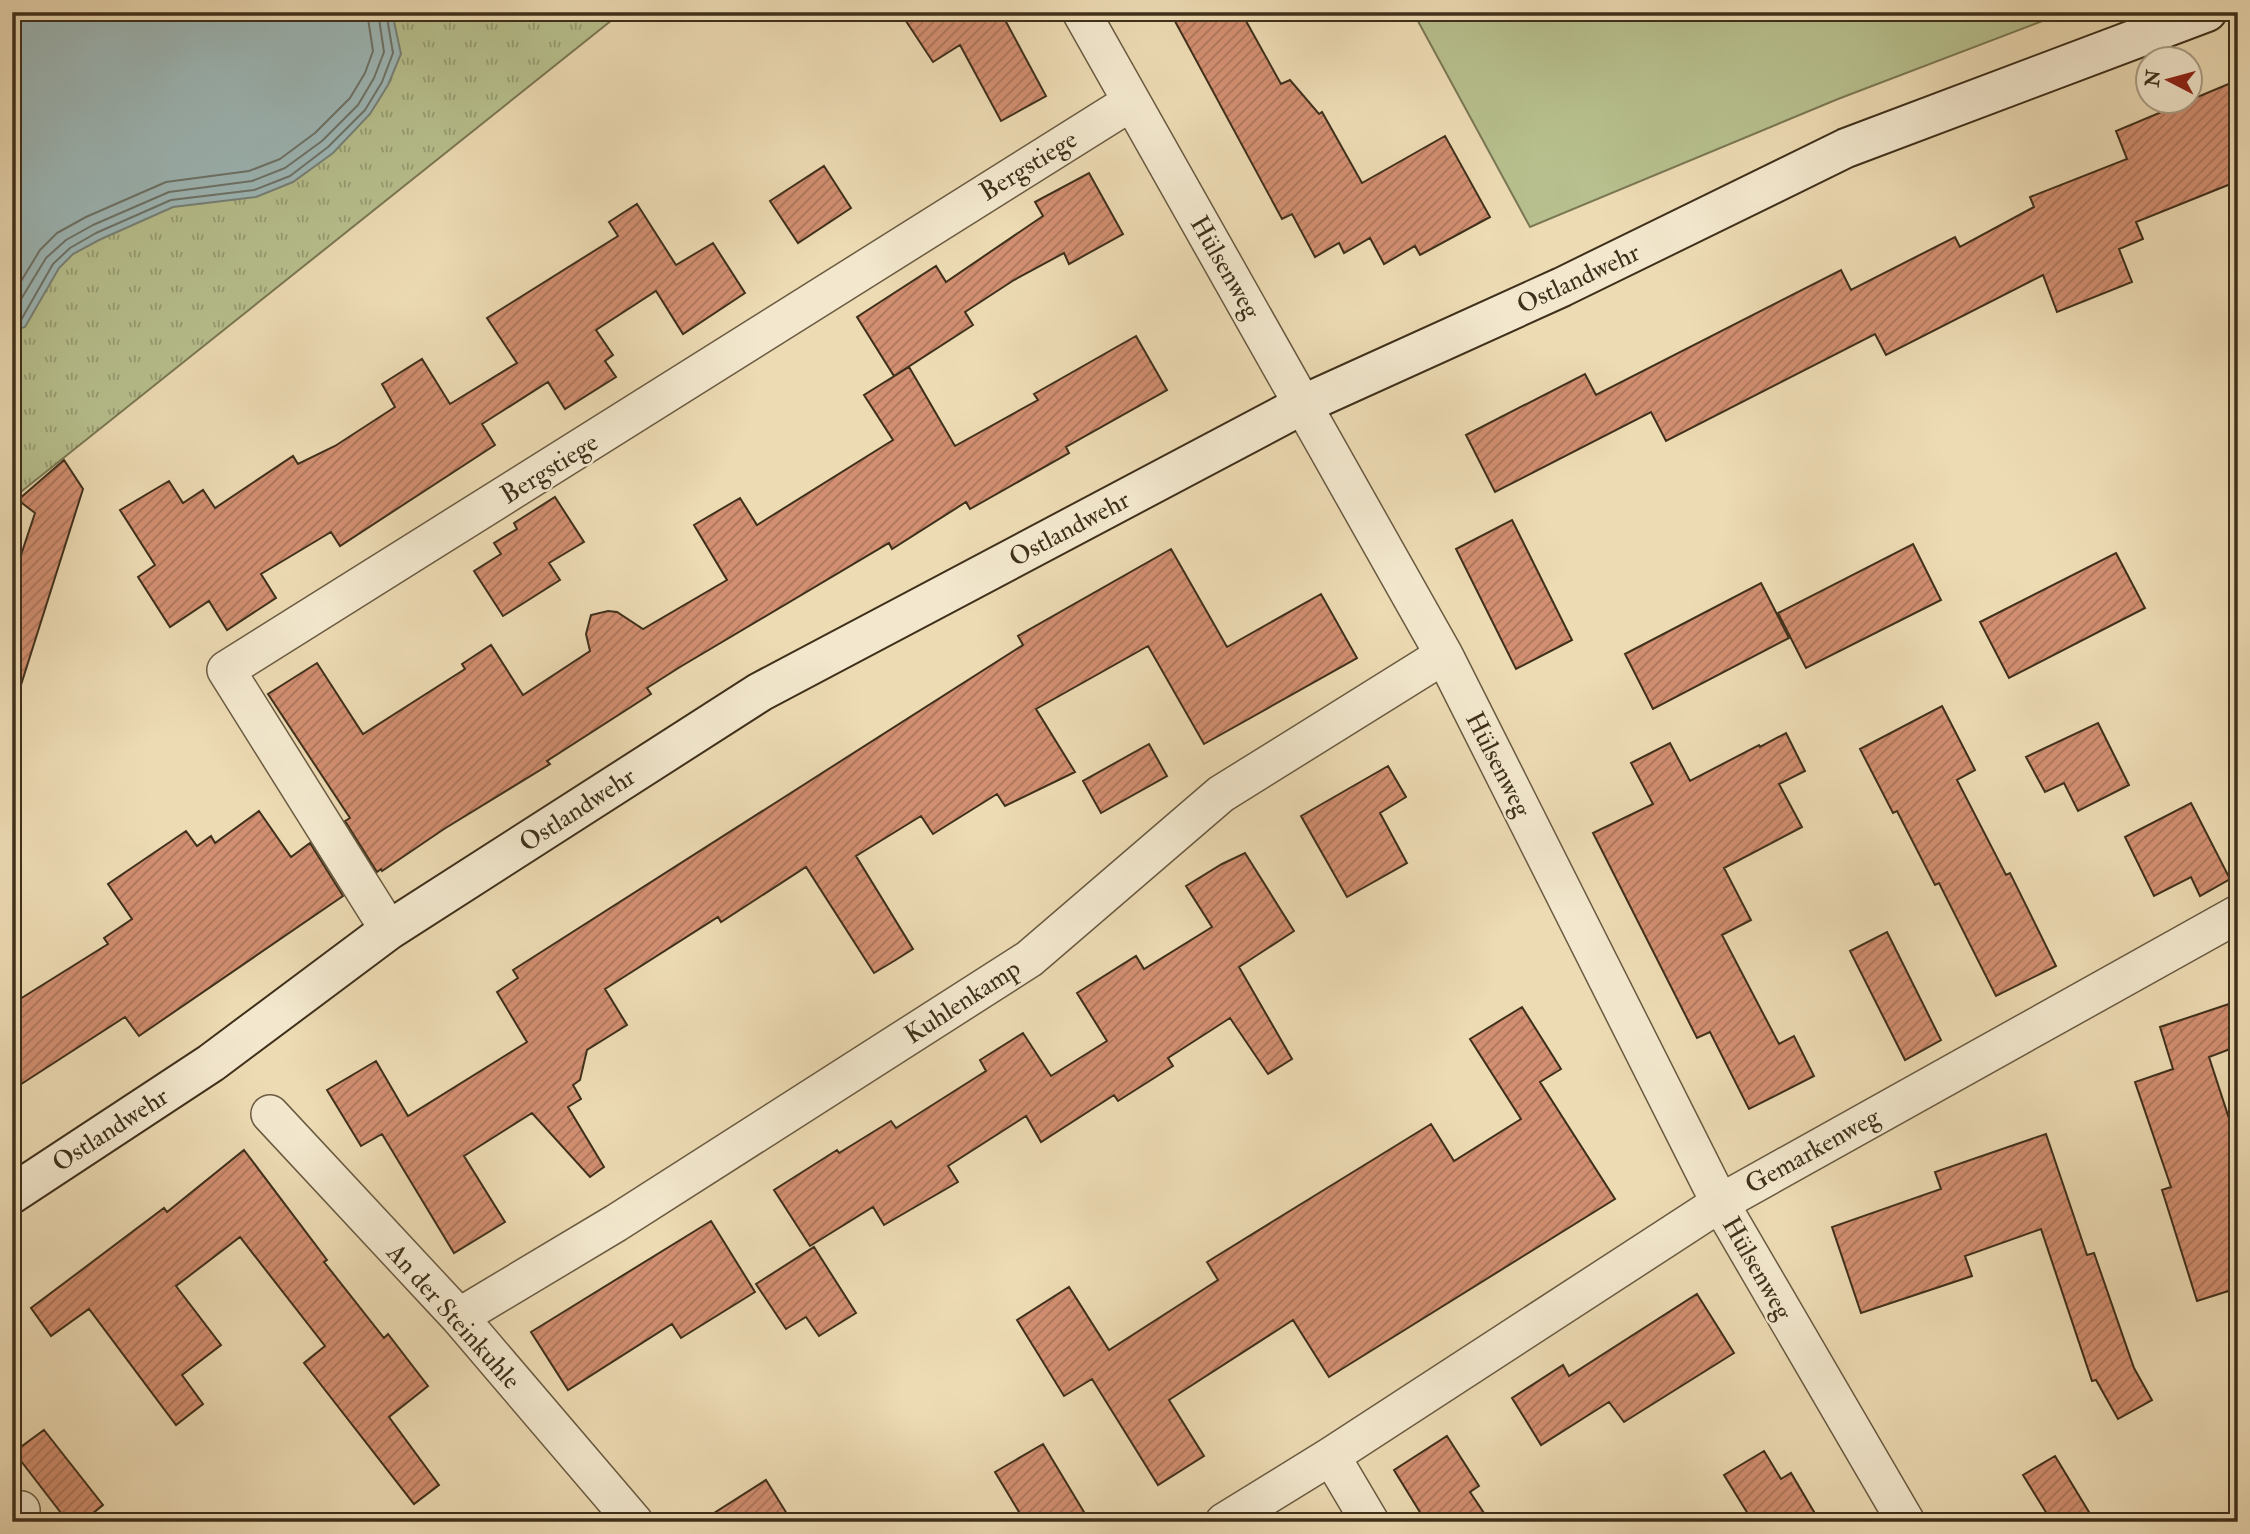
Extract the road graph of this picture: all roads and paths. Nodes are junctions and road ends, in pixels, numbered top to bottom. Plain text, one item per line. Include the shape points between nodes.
1 (1081, 12) edge
2 (2207, 12) edge
3 (1131, 102) junction
4 (1304, 404) junction
5 (1444, 655) junction
6 (2238, 914) edge
7 (390, 930) junction
8 (270, 1114) dead end
9 (12, 1194) edge
10 (1720, 1203) junction
11 (459, 1317) junction
12 (1331, 1456) junction
13 (634, 1522) edge
14 (1224, 1522) edge
15 (1370, 1522) edge
16 (1906, 1522) edge

1 - 3 street, Hülsenweg
2 - 4 street, Ostlandwehr via 1846,148 1562,287
3 - 4 street, Hülsenweg
3 - 7 street, Bergstiege via 226,670
4 - 5 street, Hülsenweg
4 - 7 street, Ostlandwehr via 760,692
5 - 10 street, Hülsenweg
5 - 11 street, Kuhlenkamp via 1221,794 1029,958 616,1223
6 - 10 street, Gemarkenweg
7 - 9 street, Ostlandwehr via 211,1063
8 - 11 street, An der Steinkuhle
10 - 12 street, Gemarkenweg
10 - 16 street, Hülsenweg
11 - 13 street, An der Steinkuhle
12 - 14 street, Gemarkenweg
12 - 15 street

